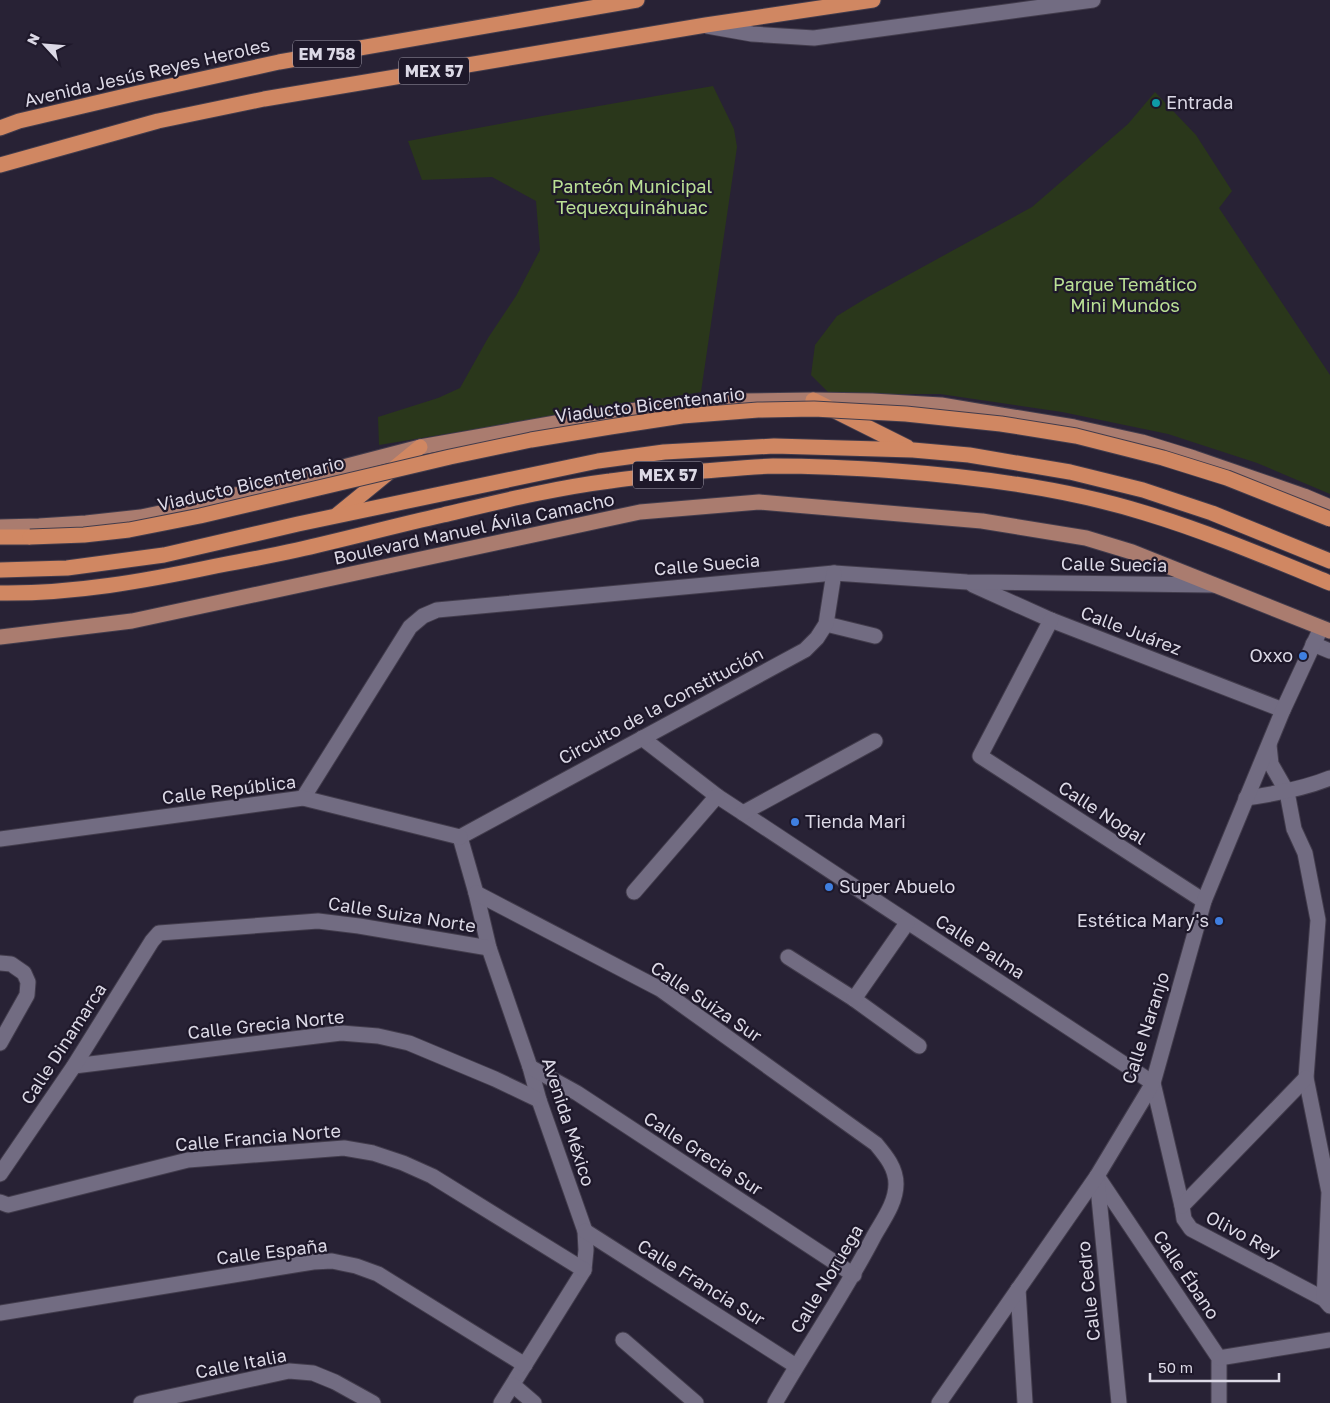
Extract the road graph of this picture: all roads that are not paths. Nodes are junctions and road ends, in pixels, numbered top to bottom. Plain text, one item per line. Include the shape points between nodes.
1 (637, 0) edge
2 (873, 0) edge
3 (1093, 0) edge
4 (606, 3) edge
5 (706, 25) junction
6 (19, 121) junction
7 (0, 123) edge
8 (0, 128) edge
9 (0, 165) edge
10 (813, 400) junction
11 (420, 447) junction
12 (913, 450) junction
13 (1330, 507) edge
14 (337, 516) junction
15 (1330, 519) edge
16 (0, 527) edge
17 (0, 537) edge
18 (1330, 561) edge
19 (0, 570) edge
20 (834, 572) junction
21 (967, 582) junction
22 (1330, 583) edge
23 (1216, 585) junction
24 (0, 593) edge
25 (17, 593) junction
26 (0, 598) edge
27 (1051, 620) junction
28 (826, 624) junction
29 (1325, 630) edge
30 (875, 636) dead end
31 (0, 637) edge
32 (1313, 644) junction
33 (1330, 651) edge
34 (1283, 710) junction
35 (642, 738) junction
36 (875, 740) dead end
37 (1269, 745) junction
38 (1330, 778) edge
39 (1287, 792) junction
40 (718, 796) junction
41 (303, 798) junction
42 (1246, 798) junction
43 (742, 813) junction
44 (460, 837) junction
45 (0, 839) edge
46 (634, 892) dead end
47 (476, 893) junction
48 (1204, 901) junction
49 (907, 923) junction
50 (159, 933) joint
51 (489, 948) junction
52 (788, 957) dead end
53 (0, 963) edge
54 (854, 999) junction
55 (0, 1043) edge
56 (919, 1046) dead end
57 (74, 1066) junction
58 (530, 1067) junction
59 (1306, 1078) junction
60 (1153, 1083) junction
61 (539, 1100) junction
62 (893, 1170) joint
63 (0, 1174) edge
64 (1097, 1176) junction
65 (1329, 1192) edge
66 (0, 1202) edge
67 (1182, 1206) junction
68 (585, 1231) junction
69 (584, 1270) junction
70 (854, 1275) junction
71 (1018, 1289) junction
72 (1327, 1303) edge
73 (0, 1313) edge
74 (622, 1340) dead end
75 (1330, 1340) edge
76 (1219, 1358) junction
77 (525, 1365) junction
78 (796, 1366) junction
79 (513, 1385) junction
80 (141, 1403) edge
81 (373, 1403) edge
82 (501, 1403) edge
83 (534, 1403) edge
84 (696, 1403) edge
85 (775, 1403) edge
86 (939, 1403) edge
87 (1025, 1403) edge
88 (1119, 1403) edge
89 (1219, 1403) edge

1 - 4 highway, Avenida Jesús Reyes Heroles / EM 758
2 - 5 highway, MEX 57
3 - 5 street via 814,38 752,34
4 - 6 highway, Avenida Jesús Reyes Heroles / EM 758 via 279,62
5 - 9 highway, MEX 57 via 254,101 158,121
6 - 7 highway
6 - 8 highway
10 - 11 main road via 689,404 622,412
10 - 12 highway
10 - 13 main road via 941,405 1074,427 1194,458
11 - 14 highway
11 - 16 main road via 141,517
12 - 14 highway, MEX 57 via 774,446 664,452 580,465
12 - 18 highway, MEX 57 via 1070,472 1143,490 1212,513
14 - 19 highway, MEX 57 via 164,556 67,568
15 - 17 highway, Viaducto Bicentenario, bridge via 1227,478 1076,436 906,414 814,409 682,416 610,427 531,440 129,530 30,538
20 - 21 street, Calle Suecia
20 - 28 street, Circuito de la Constitución
20 - 41 street, Calle Suecia via 437,610 410,627
21 - 23 street, Calle Suecia
21 - 27 street, Calle Juárez
22 - 25 highway, Boulevard Manuel Ávila Camacho / MEX 57 via 1206,533 1094,499 932,473 770,466 566,488 298,550 164,577
23 - 29 main road, Boulevard Manuel Ávila Camacho
23 - 31 main road, Boulevard Manuel Ávila Camacho via 1086,538 982,522 759,502 640,512 132,621
24 - 25 highway, Boulevard Manuel Ávila Camacho / MEX 57
25 - 26 highway
27 - 34 street, Calle Juárez
27 - 48 street, Calle Nogal via 980,756
28 - 30 street
28 - 35 street, Circuito de la Constitución via 804,650
29 - 32 street, Calle Naranjo
32 - 33 street
32 - 34 street, Calle Naranjo
34 - 37 street, Calle Naranjo
35 - 40 street, Calle Palma
35 - 44 street, Circuito de la Constitución
36 - 43 street
37 - 39 street via 1271,764
37 - 42 street, Calle Naranjo
38 - 39 street
39 - 42 street
39 - 59 street via 1294,829 1306,853 1318,920
40 - 43 street, Calle Palma
40 - 46 street
41 - 44 street, Calle República
41 - 45 street, Calle República
42 - 48 street, Calle Naranjo
43 - 49 street, Calle Palma
44 - 47 street, Avenida México
47 - 51 street, Avenida México
47 - 62 street, Calle Suiza Sur via 660,989 876,1144
48 - 60 street, Calle Naranjo
49 - 54 street
49 - 60 street, Calle Palma
50 - 51 street, Calle Suiza Norte via 318,921
50 - 57 street, Calle Dinamarca
51 - 58 street, Avenida México
52 - 54 street
53 - 55 street via 11,964 24,973 28,982 27,995
54 - 56 street
57 - 61 street, Calle Grecia Norte via 342,1034 378,1036 410,1042
57 - 63 street, Calle Dinamarca
58 - 61 street, Avenida México
58 - 70 street, Calle Grecia Sur via 577,1093
59 - 65 street
59 - 67 street
60 - 64 street, Calle Naranjo
60 - 67 street, Olivo Rey
61 - 68 street, Avenida México
62 - 70 street, Calle Noruega via 896,1183 894,1199
64 - 71 street, Calle Naranjo
64 - 76 street, Calle Ébano
64 - 88 street, Calle Cedro
65 - 72 street
66 - 69 street, Calle Francia Norte via 8,1205 188,1160 344,1148 373,1152 432,1176
67 - 72 street, Olivo Rey via 1184,1219 1191,1228
68 - 69 street, Avenida México
68 - 78 street, Calle Francia Sur
69 - 77 street, Avenida México
70 - 78 street, Calle Noruega
71 - 86 street, Calle Naranjo
71 - 87 street
73 - 77 street, Calle España via 332,1261 378,1274
74 - 84 street
75 - 76 street
76 - 89 street
77 - 79 street, Avenida México
78 - 85 street, Calle Noruega
79 - 82 street, Avenida México
79 - 83 street
80 - 81 street, Calle Italia via 289,1371 314,1374

